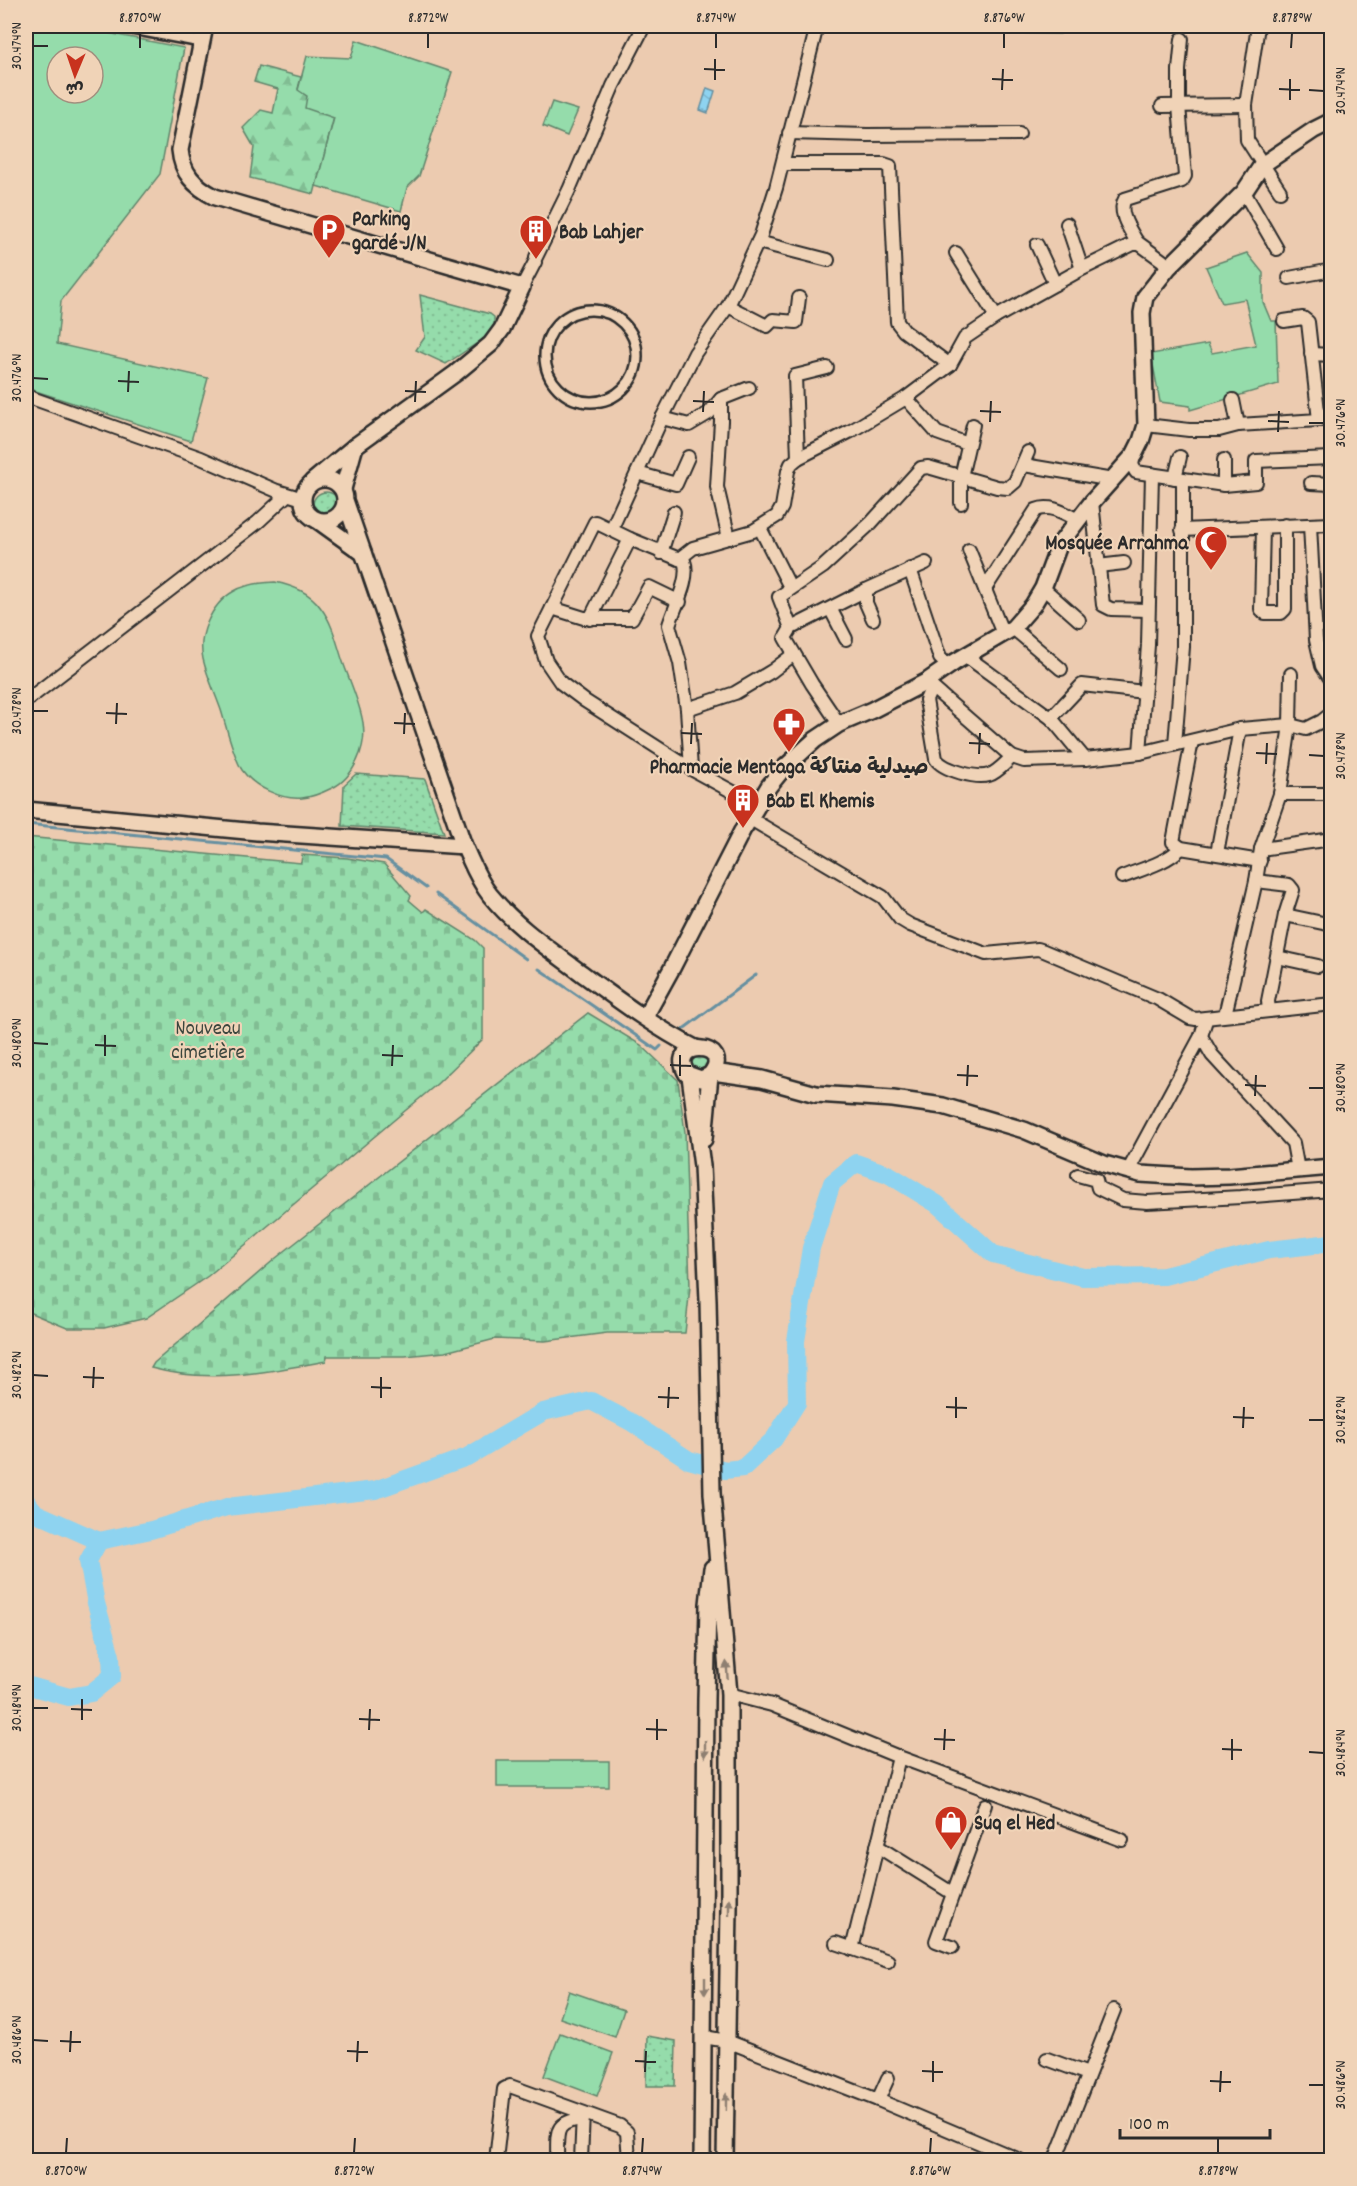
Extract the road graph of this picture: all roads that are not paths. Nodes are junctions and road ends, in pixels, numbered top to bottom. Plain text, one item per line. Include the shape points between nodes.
1 (117, 26) edge
2 (644, 26) edge
3 (817, 26) edge
4 (1257, 26) edge
5 (202, 30) edge
6 (1182, 39) dead end
7 (1246, 105) junction
8 (1162, 106) dead end
9 (1179, 106) junction
10 (1332, 121) edge
11 (789, 133) junction
12 (1019, 134) dead end
13 (783, 164) junction
14 (1262, 165) junction
15 (1280, 191) dead end
16 (1244, 192) junction
17 (1067, 224) dead end
18 (758, 242) junction
19 (1137, 242) junction
20 (1037, 245) dead end
21 (1277, 249) dead end
22 (956, 253) dead end
23 (828, 260) dead end
24 (1168, 268) junction
25 (1082, 269) junction
26 (1332, 270) edge
27 (1289, 278) dead end
28 (1055, 284) junction
29 (522, 286) junction
30 (799, 298) dead end
31 (728, 306) junction
32 (996, 317) junction
33 (1284, 321) dead end
34 (1311, 354) junction
35 (1332, 354) edge
36 (950, 365) junction
37 (826, 368) dead end
38 (629, 382) joint
39 (749, 388) dead end
40 (26, 396) edge
41 (906, 398) junction
42 (721, 399) junction
43 (1233, 400) dead end
44 (1332, 401) edge
45 (1317, 402) junction
46 (662, 418) junction
47 (973, 425) dead end
48 (1146, 425) junction
49 (1238, 425) junction
50 (968, 444) junction
51 (355, 446) junction
52 (1028, 452) dead end
53 (1134, 455) junction
54 (688, 457) dead end
55 (1180, 457) dead end
56 (798, 458) junction
57 (1332, 458) edge
58 (1224, 460) dead end
59 (1024, 465) junction
60 (637, 473) junction
61 (1152, 474) junction
62 (961, 477) junction
63 (1179, 478) junction
64 (1113, 480) junction
65 (312, 482) junction
66 (1311, 483) dead end
67 (1332, 484) edge
68 (1224, 485) junction
69 (287, 495) junction
70 (344, 496) junction
71 (303, 499) junction
72 (961, 502) dead end
73 (1092, 502) junction
74 (674, 512) dead end
75 (314, 518) junction
76 (1078, 520) junction
77 (1332, 524) edge
78 (1285, 525) junction
79 (1310, 525) junction
80 (760, 528) junction
81 (1263, 528) junction
82 (611, 530) junction
83 (1182, 530) junction
84 (729, 538) junction
85 (630, 539) junction
86 (969, 550) dead end
87 (661, 553) junction
88 (363, 554) junction
89 (679, 559) junction
90 (926, 563) dead end
91 (1124, 563) dead end
92 (1098, 566) junction
93 (910, 569) junction
94 (790, 587) junction
95 (985, 588) junction
96 (1043, 588) junction
97 (866, 590) junction
98 (680, 602) junction
99 (552, 608) junction
100 (831, 610) junction
101 (1148, 610) junction
102 (590, 619) junction
103 (873, 619) dead end
104 (1079, 620) dead end
105 (791, 628) junction
106 (1008, 631) junction
107 (846, 639) dead end
108 (794, 654) junction
109 (966, 656) junction
110 (948, 666) junction
111 (1061, 669) dead end
112 (1291, 674) dead end
113 (1332, 681) edge
114 (929, 685) junction
115 (1144, 692) junction
116 (26, 701) edge
117 (687, 709) junction
118 (1332, 713) edge
119 (1050, 718) junction
120 (839, 724) junction
121 (1290, 725) junction
122 (1240, 729) junction
123 (1192, 741) junction
124 (1175, 744) junction
125 (1140, 753) junction
126 (1012, 758) junction
127 (1085, 759) junction
128 (691, 769) junction
129 (1280, 794) junction
130 (1332, 794) edge
131 (757, 805) junction
132 (26, 810) edge
133 (745, 826) junction
134 (1332, 840) edge
135 (464, 846) junction
136 (1181, 848) junction
137 (1217, 853) junction
138 (1260, 855) junction
139 (1122, 877) dead end
140 (1256, 880) junction
141 (1285, 915) junction
142 (1332, 925) edge
143 (1277, 957) junction
144 (1318, 966) dead end
145 (1332, 1004) edge
146 (1269, 1011) junction
147 (1225, 1015) junction
148 (645, 1017) junction
149 (1206, 1020) junction
150 (663, 1031) junction
151 (1201, 1036) junction
152 (695, 1048) junction
153 (714, 1055) junction
154 (684, 1060) junction
155 (712, 1074) junction
156 (690, 1076) junction
157 (762, 1079) junction
158 (702, 1166) junction
159 (1332, 1167) edge
160 (1298, 1170) junction
161 (1128, 1171) junction
162 (1078, 1175) dead end
163 (1332, 1190) edge
164 (715, 1544) junction
165 (729, 1694) junction
166 (898, 1757) junction
167 (985, 1805) dead end
168 (1122, 1840) dead end
169 (877, 1846) junction
170 (952, 1893) junction
171 (836, 1943) dead end
172 (952, 1947) dead end
173 (852, 1949) junction
174 (888, 1961) dead end
175 (1114, 2010) dead end
176 (704, 2037) junction
177 (727, 2042) junction
178 (1047, 2059) dead end
179 (1088, 2074) junction
180 (888, 2078) dead end
181 (878, 2100) junction
182 (583, 2116) junction
183 (496, 2160) edge
184 (557, 2160) edge
185 (581, 2160) edge
186 (629, 2160) edge
187 (702, 2160) edge
188 (725, 2160) edge
189 (1020, 2160) edge
190 (1055, 2160) edge

1 - 5 street
2 - 29 street
3 - 11 street
4 - 7 street
5 - 29 street via 180,150 187,174 202,190
6 - 9 street
7 - 9 street
7 - 14 street via 1247,140
8 - 9 street
9 - 19 street via 1184,178 1123,201 1122,213
10 - 14 street
11 - 12 street
11 - 13 street
13 - 18 street
13 - 36 street via 890,166 897,322
14 - 15 street
14 - 16 street
16 - 21 street
16 - 24 street
17 - 25 street
18 - 23 street
18 - 31 street
19 - 24 street
19 - 25 street
20 - 28 street
22 - 32 street
24 - 48 street via 1142,304
25 - 28 street
26 - 27 street
28 - 32 street
29 - 51 street via 491,344
30 - 31 street via 796,322 773,320 767,326
31 - 46 street via 695,353
32 - 36 street via 965,338
33 - 34 street via 1307,320
34 - 35 street
34 - 45 street
36 - 41 street
37 - 56 street via 795,376
38 - 38 street via 618,394 603,400 587,402 572,398 549,375 546,344 553,329 579,311 596,310 624,323 638,352
39 - 42 street
40 - 69 street via 201,458
41 - 50 street via 937,433
41 - 56 street
42 - 46 street via 709,413 688,425
42 - 84 street via 717,487
43 - 49 street
44 - 45 street
45 - 49 street via 1317,421
46 - 60 street
47 - 50 street
48 - 49 street via 1219,430
48 - 53 street
50 - 62 street
51 - 65 street
51 - 70 street
52 - 59 street
53 - 61 street via 1132,465 1136,472
53 - 64 street
54 - 60 street via 676,484
55 - 63 street
56 - 80 street via 788,471 780,512
57 - 68 street via 1256,461 1256,482
58 - 68 street
59 - 62 street via 1008,488
59 - 64 street
60 - 82 street
61 - 63 street
61 - 101 street
62 - 72 street
62 - 94 street via 928,466 921,468 831,560
63 - 68 street
63 - 83 street
64 - 73 street
65 - 70 street via 337,482
65 - 71 street
66 - 67 street
69 - 71 street
69 - 116 street via 258,522
70 - 75 street via 338,517 322,521
70 - 88 street
71 - 75 street via 304,507
73 - 76 street
73 - 92 street
74 - 87 street
75 - 88 street
76 - 95 street via 1056,509 1036,510
76 - 96 street via 1059,544
77 - 79 street
78 - 79 street
78 - 81 street
78 - 81 street via 1285,609 1281,613 1265,613 1261,609
79 - 113 street via 1316,640 1322,666
80 - 84 street
80 - 94 street
81 - 83 street
82 - 85 street
82 - 99 street via 595,522
83 - 124 street via 1183,647
84 - 89 street via 693,548
85 - 87 street
85 - 102 street
86 - 95 street
87 - 89 street
88 - 135 street
89 - 98 street via 687,568
90 - 93 street
91 - 92 street
92 - 101 street via 1106,608
93 - 97 street
93 - 110 street via 940,658
94 - 105 street via 778,597
95 - 106 street
96 - 104 street
96 - 106 street
97 - 100 street
97 - 103 street via 866,603
98 - 102 street via 650,587 633,617
98 - 117 street via 669,625
99 - 102 street
99 - 128 street via 538,636 553,675 585,701
100 - 105 street
100 - 107 street
101 - 115 street
105 - 108 street via 785,638
106 - 109 street
106 - 111 street
108 - 117 street via 735,693
108 - 120 street
109 - 110 street
109 - 119 street
110 - 114 street
112 - 121 street
114 - 120 street
114 - 126 street
114 - 126 street via 926,700 938,763 949,770 982,777 994,773
115 - 119 street via 1083,685
115 - 125 street
117 - 128 street
118 - 121 street via 1306,729
119 - 127 street
120 - 131 street via 782,770
121 - 122 street
121 - 129 street
122 - 123 street
122 - 137 street
123 - 124 street
123 - 136 street via 1173,842
124 - 125 street
125 - 127 street
126 - 127 street
128 - 131 street
129 - 130 street
129 - 138 street
131 - 133 street
132 - 135 street via 257,832
133 - 148 street
133 - 149 street via 799,849 883,897 900,920 910,925 986,954 1038,949 1051,953 1158,999 1190,1018
134 - 138 street
135 - 148 street via 488,893 504,911 541,943
136 - 137 street
136 - 139 street via 1158,863
137 - 138 street
138 - 140 street
140 - 141 street via 1292,888
140 - 147 street
141 - 142 street
141 - 143 street
143 - 144 street
143 - 146 street
145 - 146 street
146 - 147 street
147 - 149 street
148 - 150 street
149 - 151 street
150 - 152 street
150 - 154 street
151 - 160 street via 1212,1055 1293,1143
151 - 161 street
152 - 153 street via 706,1048
152 - 154 street
153 - 155 street
153 - 157 street
154 - 156 street
155 - 156 street via 700,1079
155 - 157 street
155 - 158 street
156 - 158 street
157 - 161 street via 816,1094 943,1106 1024,1130
158 - 164 street
159 - 160 street
160 - 161 street via 1191,1177
162 - 163 street via 1096,1180 1098,1188 1122,1200 1147,1202
165 -> 164 street
164 -> 176 street via 708,1604 705,1699
165 - 166 street via 772,1705
177 -> 165 street
166 - 168 street
166 - 169 street
167 - 170 street
169 - 170 street
169 - 173 street
170 - 172 street via 936,1941
171 - 173 street
173 - 174 street
175 - 179 street
176 - 177 street
176 - 187 street
177 - 181 street
188 -> 177 street
178 - 179 street
179 - 190 street
180 - 181 street
181 - 189 street
182 - 183 street via 513,2086 505,2088
182 - 184 street via 562,2124
182 - 185 street
182 - 186 street via 620,2126 627,2132

